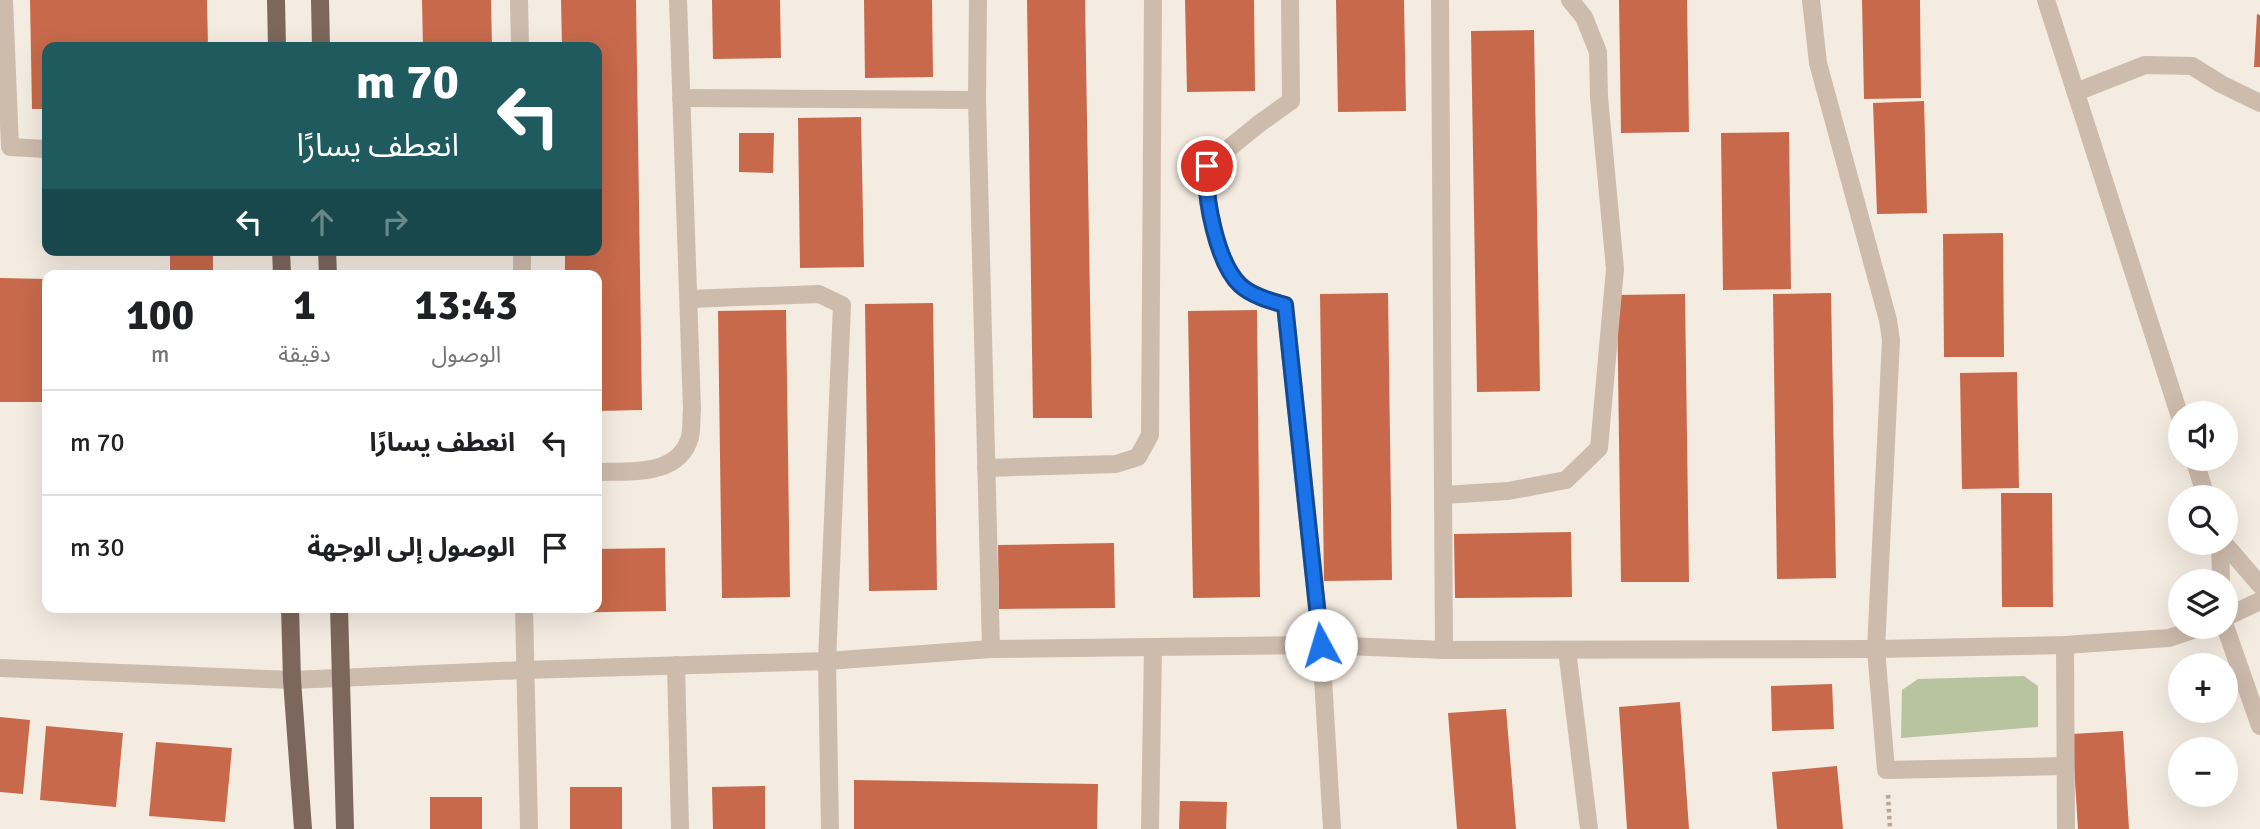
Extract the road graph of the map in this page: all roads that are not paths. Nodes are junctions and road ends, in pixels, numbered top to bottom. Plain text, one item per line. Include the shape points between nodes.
1 (4, 0) edge
2 (276, 0) edge
3 (320, 0) edge
4 (519, 0) edge
5 (678, 0) edge
6 (978, 0) edge
7 (1153, 0) edge
8 (1290, 0) edge
9 (1440, 0) edge
10 (1570, 0) edge
11 (1811, 0) edge
12 (2046, 0) edge
13 (277, 42) edge
14 (321, 42) edge
15 (520, 42) edge
16 (2076, 92) junction
17 (681, 98) junction
18 (977, 100) junction
19 (2260, 103) edge
20 (5, 147) edge
21 (42, 149) edge
22 (689, 299) junction
23 (2175, 401) edge
24 (986, 468) junction
25 (602, 472) edge
26 (1443, 495) junction
27 (2234, 555) edge
28 (2260, 584) edge
29 (2260, 601) edge
30 (2238, 611) edge
31 (290, 613) edge
32 (339, 613) edge
33 (524, 613) edge
34 (2168, 638) edge
35 (2230, 639) edge
36 (1321, 645) junction
37 (2065, 645) junction
38 (1153, 647) junction
39 (991, 649) junction
40 (1876, 649) junction
41 (1444, 650) junction
42 (1567, 650) junction
43 (827, 662) junction
44 (676, 666) junction
45 (0, 668) edge
46 (524, 670) junction
47 (341, 678) junction
48 (292, 680) junction
49 (2260, 726) edge
50 (2065, 766) junction
51 (303, 829) edge
52 (345, 829) edge
53 (529, 829) edge
54 (680, 829) edge
55 (830, 829) edge
56 (1150, 829) edge
57 (1332, 829) edge
58 (1588, 829) edge
59 (2066, 829) edge

1 - 20 street
2 - 13 main road
3 - 14 main road
4 - 15 street
5 - 17 street
6 - 18 street
7 - 24 street via 1150,435 1138,457 1116,464
8 - 36 street via 1291,101 1207,166 1205,185 1222,256 1241,285 1285,305
9 - 26 street
10 - 26 street via 1584,17 1598,52 1615,269 1599,448 1566,480 1508,491
11 - 40 street via 1818,63 1891,340
12 - 16 street
16 - 19 street via 2145,65 2192,66
16 - 23 street
17 - 18 street
17 - 22 street
18 - 24 street
20 - 21 street
22 - 25 street via 690,439 678,459 653,470
22 - 43 street via 819,294 842,305
24 - 39 street
26 - 41 street
27 - 28 street
29 - 30 street
31 - 48 main road
32 - 47 main road
33 - 46 street
34 - 37 street
35 - 49 street
36 - 38 street
36 - 41 street
36 - 57 street
37 - 40 street
37 - 50 street
38 - 39 street
38 - 56 street
39 - 43 street
40 - 42 street
40 - 50 street via 1886,771
41 - 42 street
42 - 58 street
43 - 44 street
43 - 55 street
44 - 46 street
44 - 54 street
45 - 48 street
46 - 47 street
46 - 53 street
47 - 48 street
47 - 52 main road
48 - 51 main road
50 - 59 street

